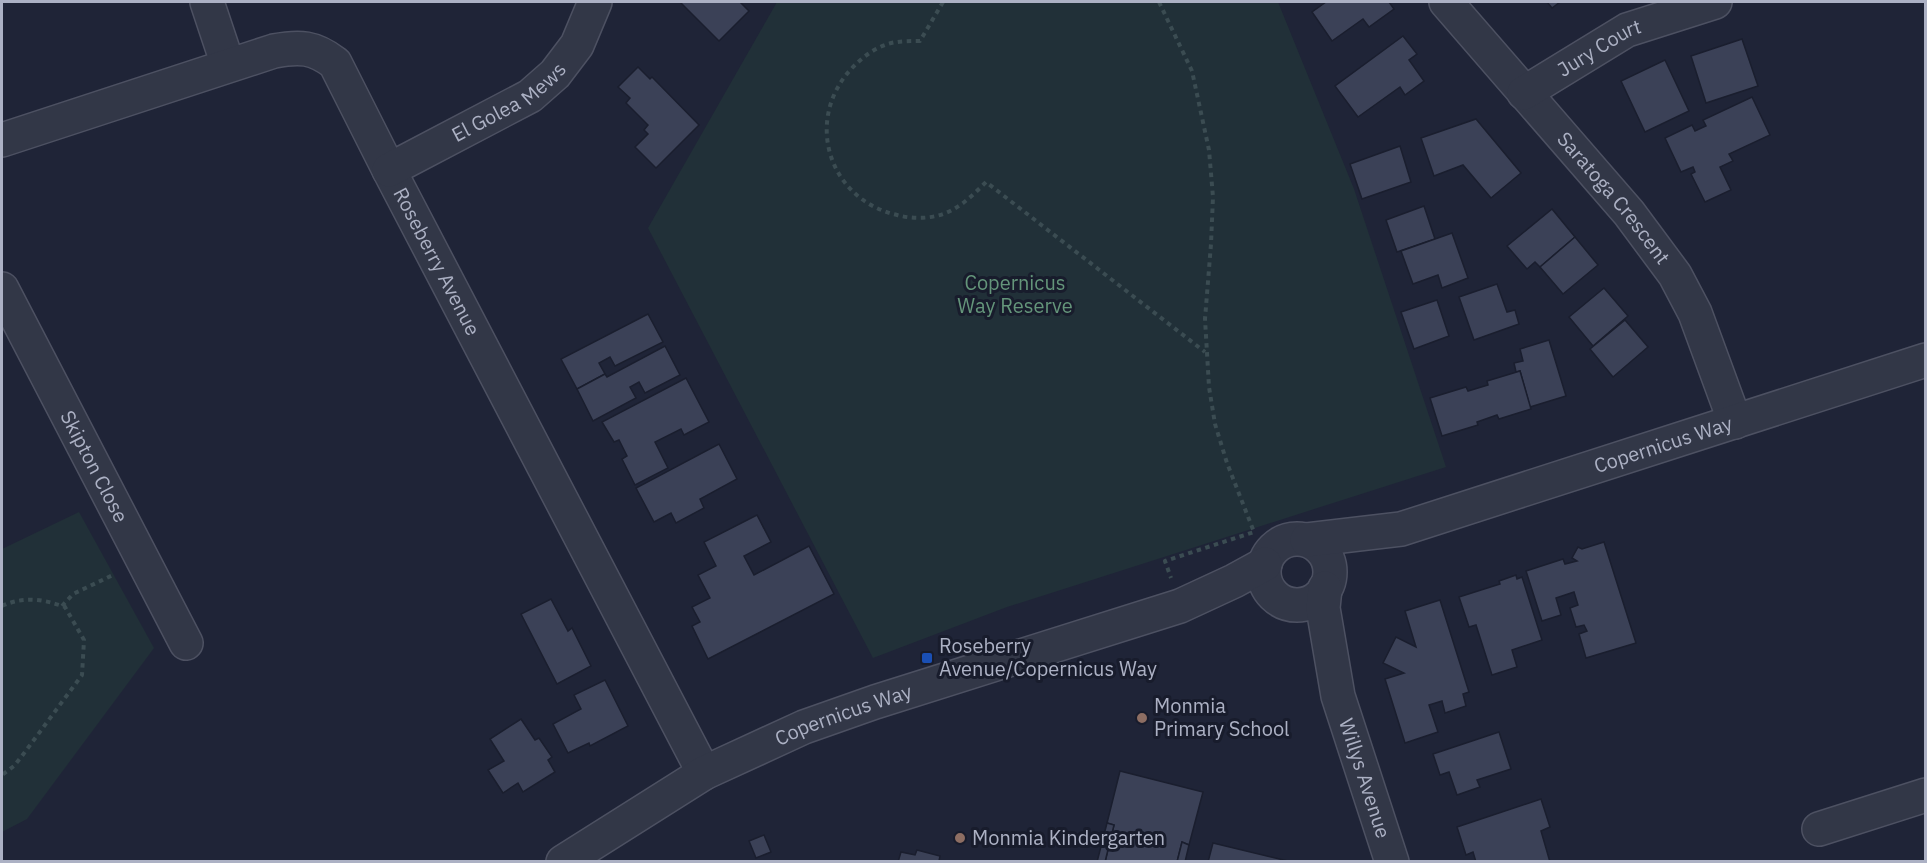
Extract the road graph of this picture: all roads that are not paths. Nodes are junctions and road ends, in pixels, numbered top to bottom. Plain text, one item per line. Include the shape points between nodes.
1 (207, 2) edge
2 (595, 2) edge
3 (1446, 2) edge
4 (1715, 2) edge
5 (228, 65) junction
6 (1524, 93) junction
7 (2, 140) edge
8 (389, 170) junction
9 (2, 289) edge
10 (1926, 360) edge
11 (1735, 422) junction
12 (1401, 529) junction
13 (1307, 540) junction
14 (1265, 564) junction
15 (1328, 583) junction
16 (1280, 600) junction
17 (1180, 606) junction
18 (186, 643) dead end
19 (1338, 696) junction
20 (704, 773) junction
21 (1926, 795) edge
22 (1816, 832) dead end
23 (562, 861) edge
24 (1392, 861) edge

1 - 5 street
2 - 8 street, El Golea Mews via 577,45 555,74 530,96
3 - 6 street, Saratoga Crescent
4 - 6 street, Jury Court via 1627,30
5 - 7 street, Roseberry Avenue
5 - 8 street, Roseberry Avenue via 290,48 321,52 335,63 345,79
6 - 11 street, Saratoga Crescent via 1629,213 1675,275 1695,313
8 - 20 street, Roseberry Avenue
9 - 18 street, Skipton Close
10 - 11 street, Copernicus Way
11 - 12 street, Copernicus Way
12 - 13 street, Copernicus Way
12 - 15 street, Copernicus Way via 1346,562
13 - 14 street via 1297,538 1276,545
13 - 15 street via 1322,551 1330,568
14 - 16 street via 1266,583
14 - 17 street, Copernicus Way
15 - 16 street via 1311,601 1291,604
15 - 19 street, Willys Avenue via 1323,608
16 - 17 street, Copernicus Way
16 - 19 street, Willys Avenue via 1316,652
17 - 20 street, Copernicus Way via 875,702 804,727
19 - 24 street, Willys Avenue
20 - 23 street, Copernicus Way
21 - 22 street

